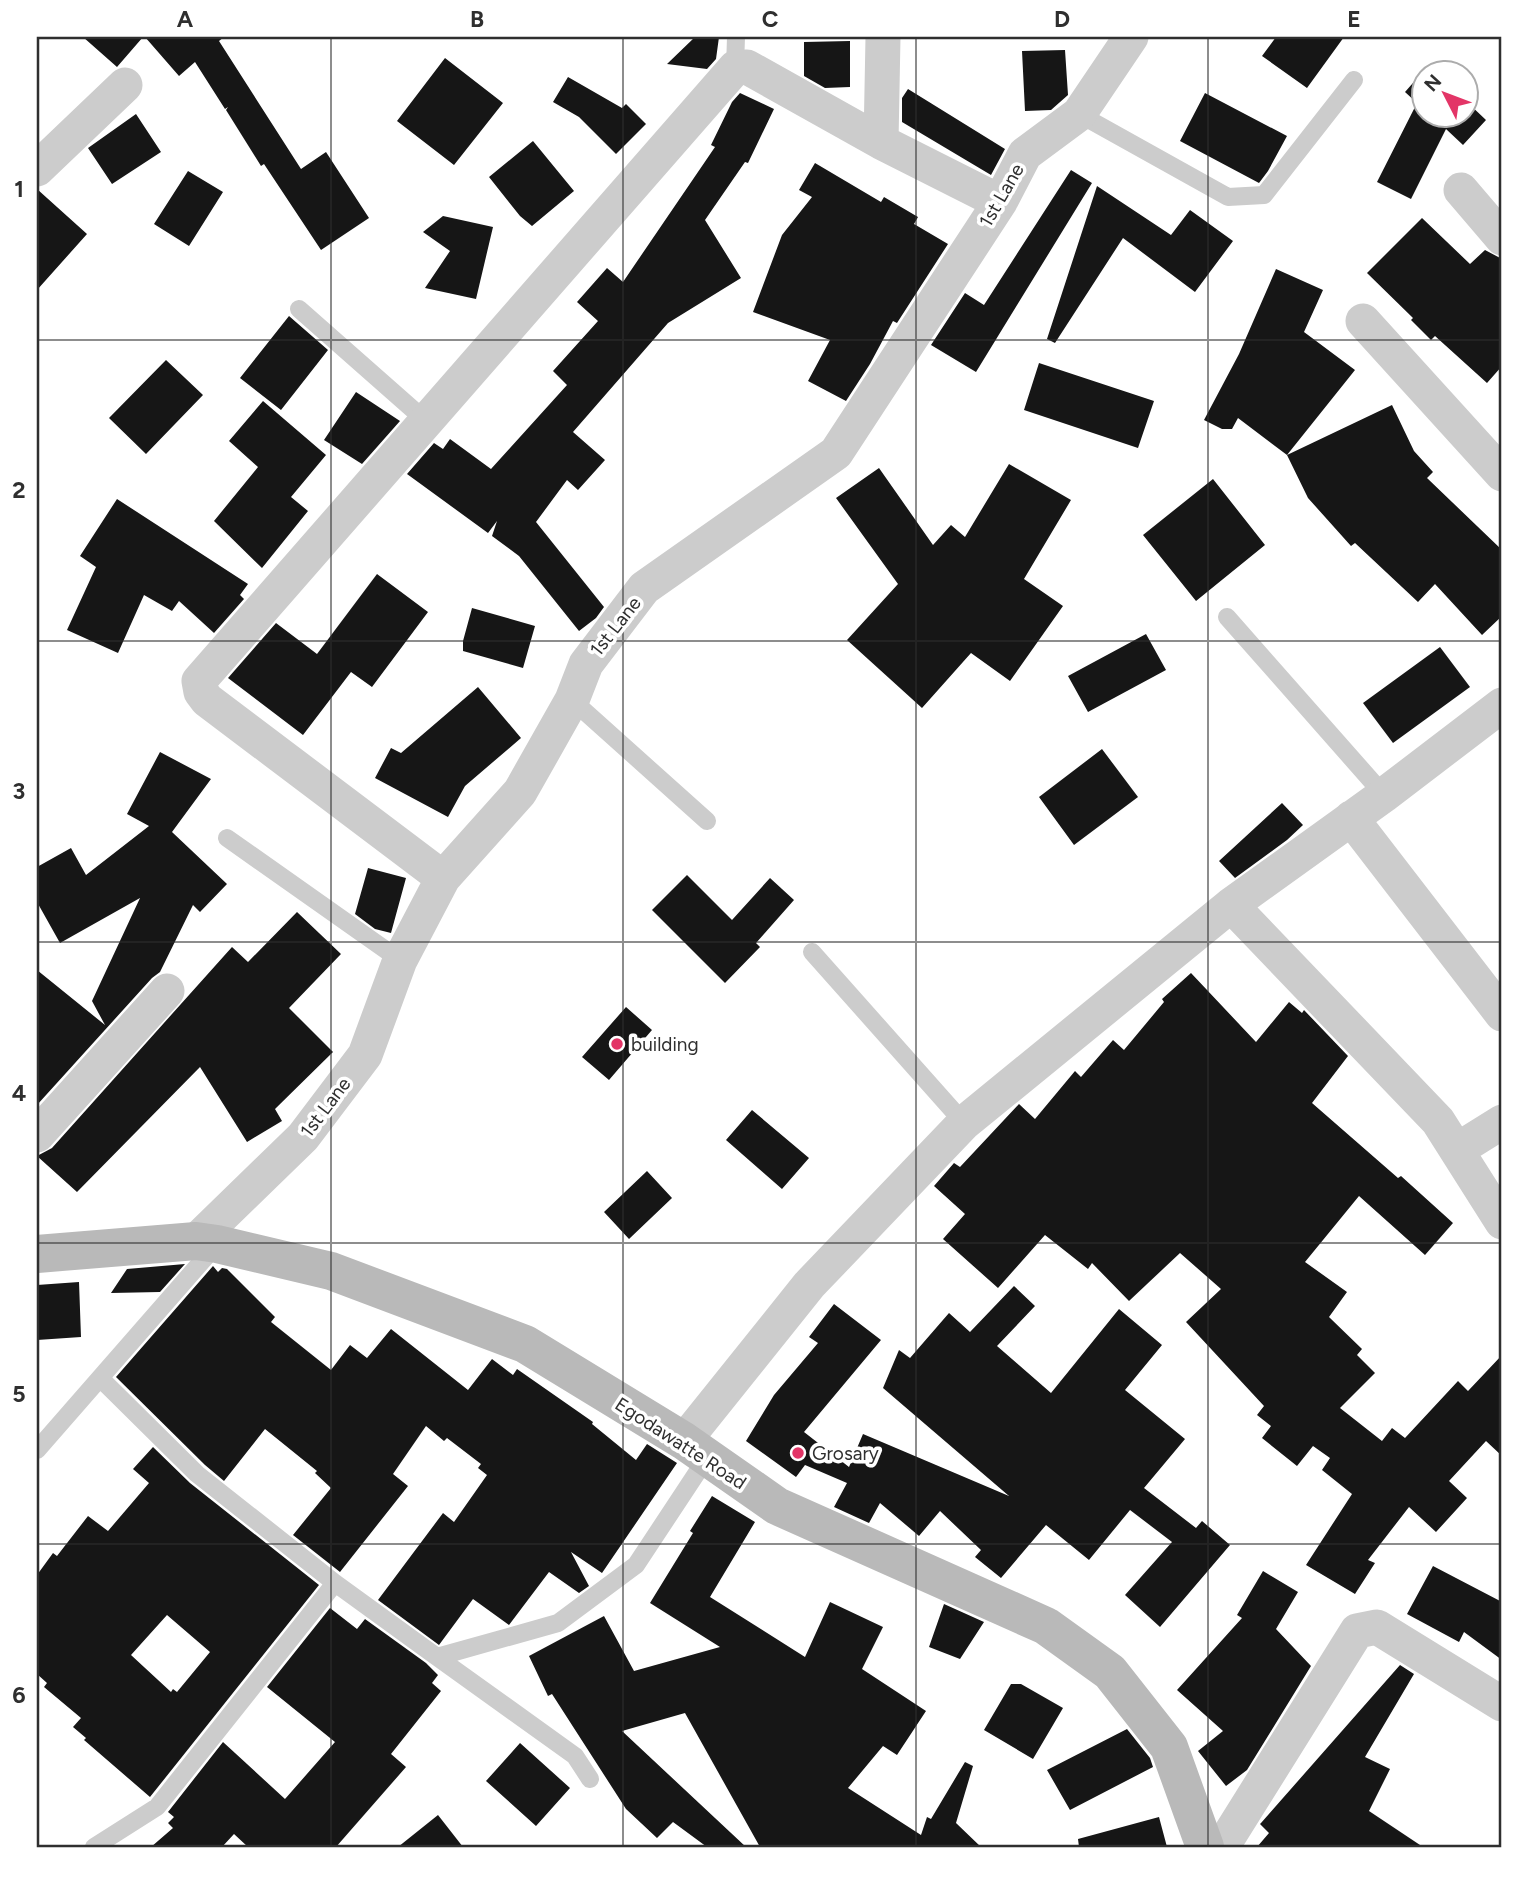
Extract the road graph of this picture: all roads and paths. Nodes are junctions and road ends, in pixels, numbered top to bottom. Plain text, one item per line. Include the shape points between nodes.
1 (883, 37) edge
2 (1131, 37) edge
3 (735, 52) edge
4 (1354, 80) dead end
5 (125, 85) dead end
6 (1079, 114) junction
7 (881, 142) junction
8 (37, 169) edge
9 (1461, 191) dead end
10 (1000, 202) junction
11 (1502, 238) edge
12 (299, 309) dead end
13 (1363, 321) dead end
14 (426, 421) junction
15 (1502, 474) edge
16 (1227, 617) dead end
17 (572, 700) junction
18 (1502, 705) edge
19 (1384, 795) junction
20 (1351, 818) junction
21 (707, 821) dead end
22 (228, 838) dead end
23 (443, 878) junction
24 (1231, 905) junction
25 (812, 952) dead end
26 (400, 960) junction
27 (167, 991) dead end
28 (1502, 1014) edge
29 (1502, 1122) edge
30 (964, 1123) junction
31 (37, 1135) edge
32 (1457, 1150) junction
33 (1502, 1222) edge
34 (207, 1243) junction
35 (37, 1254) edge
36 (100, 1378) junction
37 (37, 1450) edge
38 (695, 1450) junction
39 (335, 1583) junction
40 (437, 1657) junction
41 (1502, 1704) edge
42 (590, 1779) dead end
43 (94, 1847) edge
44 (1205, 1847) edge
45 (1222, 1847) edge

1 - 7 street
2 - 6 street, 1st Lane
3 - 7 street via 747,67
3 - 14 street
4 - 6 lane via 1264,195 1228,197
5 - 8 street
6 - 10 street, 1st Lane via 1025,154
7 - 10 street
9 - 11 street
10 - 17 street, 1st Lane via 836,453 644,589 586,664
12 - 14 lane
13 - 15 street
14 - 23 street via 199,681 207,700
16 - 19 lane
17 - 21 lane
17 - 23 street, 1st Lane via 520,792
18 - 19 street
19 - 20 street
20 - 24 street
20 - 28 street
22 - 26 lane
23 - 26 street, 1st Lane
24 - 30 street
24 - 32 street via 1437,1121
25 - 30 lane
26 - 34 street, 1st Lane via 365,1055 303,1137
27 - 31 street
29 - 32 street
30 - 38 street via 809,1284
32 - 33 street
34 - 35 street, Egodawatte Road
34 - 36 lane
34 - 38 street, Egodawatte Road via 331,1271 525,1344
36 - 37 lane
36 - 39 lane via 197,1474
38 - 40 lane via 636,1564 558,1623
38 - 44 street, Egodawatte Road via 777,1506 1046,1626 1110,1672 1168,1746
39 - 40 lane
39 - 43 lane via 157,1807
40 - 42 lane via 575,1756
41 - 45 street via 1377,1627 1357,1631

